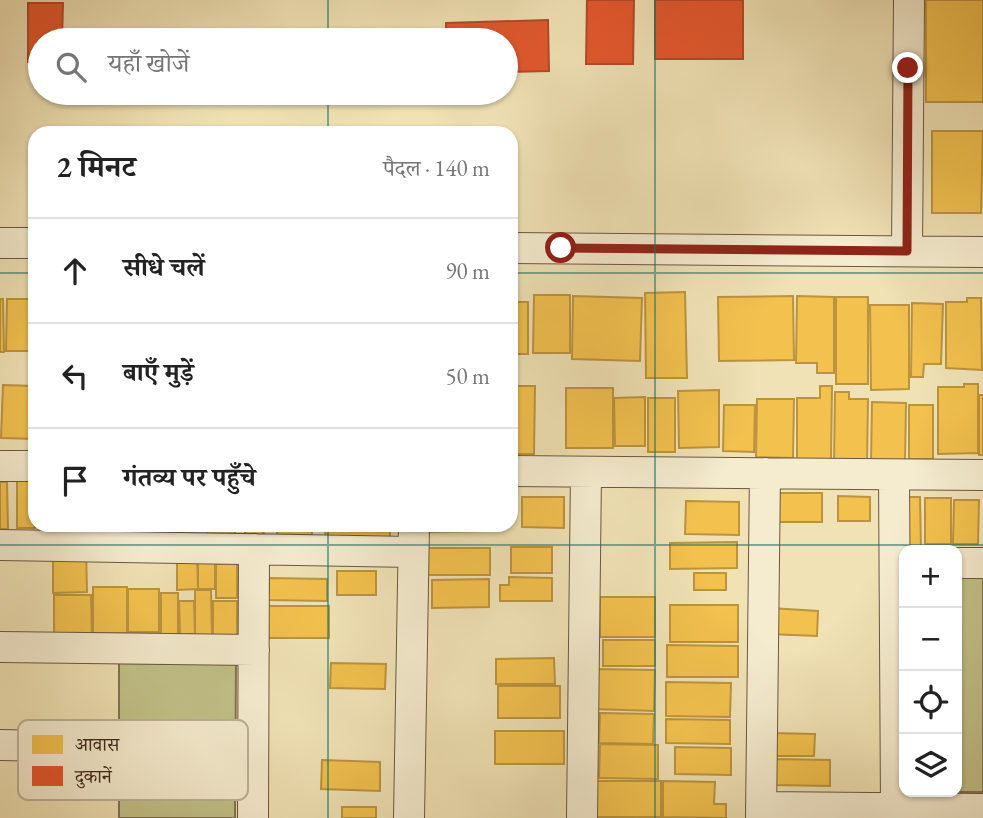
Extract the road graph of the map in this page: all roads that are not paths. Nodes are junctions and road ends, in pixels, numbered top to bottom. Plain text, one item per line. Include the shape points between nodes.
1 (909, 0) edge
2 (0, 243) edge
3 (28, 243) edge
4 (518, 248) edge
5 (907, 251) junction
6 (983, 252) edge
7 (0, 466) edge
8 (28, 466) edge
9 (518, 471) edge
10 (586, 471) junction
11 (765, 473) junction
12 (894, 475) junction
13 (983, 475) edge
14 (414, 538) edge
15 (0, 545) edge
16 (254, 549) junction
17 (899, 563) edge
18 (962, 563) edge
19 (983, 563) edge
20 (0, 647) edge
21 (254, 650) junction
22 (0, 745) edge
23 (18, 745) edge
24 (895, 808) junction
25 (983, 809) edge
26 (761, 812) edge
27 (253, 818) edge
28 (408, 818) edge
29 (582, 818) edge

1 - 5 street
2 - 3 street
4 - 5 street
5 - 6 street
7 - 8 street
9 - 10 street
10 - 11 street
10 - 29 street
11 - 12 street
11 - 26 street
12 - 13 street
12 - 17 street
14 - 16 street
14 - 28 street
15 - 16 street
16 - 21 street
17 - 24 street
18 - 19 street
20 - 21 street
21 - 27 street
22 - 23 street
24 - 25 street
24 - 26 street

